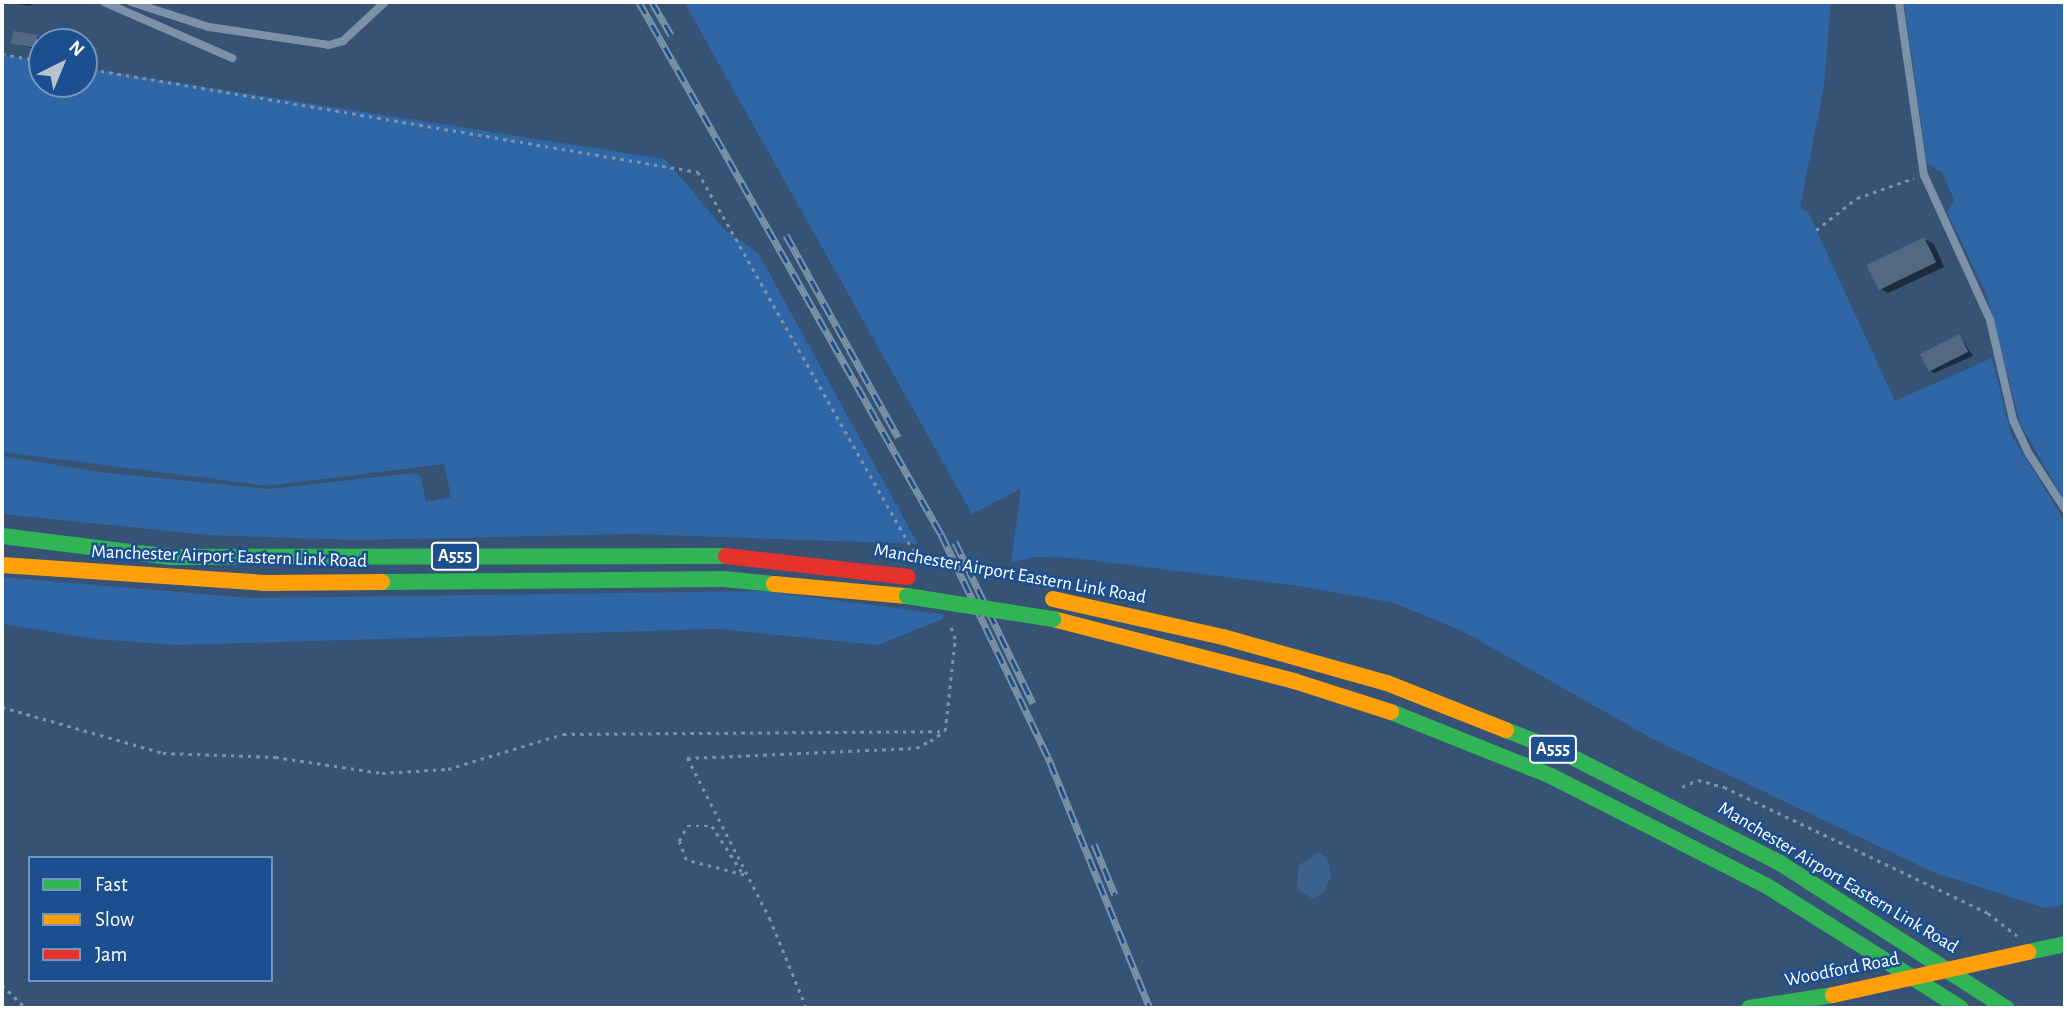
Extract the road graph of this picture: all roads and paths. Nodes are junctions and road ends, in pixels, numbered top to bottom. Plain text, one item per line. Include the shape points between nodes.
1 (104, 2) edge
2 (131, 2) edge
3 (385, 2) edge
4 (1899, 2) edge
5 (2, 54) edge
6 (232, 58) dead end
7 (28, 59) edge
8 (98, 70) edge
9 (1924, 175) junction
10 (1816, 230) dead end
11 (869, 477) dead end
12 (2065, 509) edge
13 (2, 536) edge
14 (2, 565) edge
15 (913, 572) joint
16 (1050, 593) joint
17 (2, 707) edge
18 (1673, 792) dead end
19 (744, 875) junction
20 (2065, 944) edge
21 (2028, 953) junction
22 (2, 985) edge
23 (1805, 1004) edge
24 (26, 1008) edge
25 (806, 1008) edge
26 (1749, 1008) edge
27 (1961, 1008) edge
28 (2006, 1008) edge

1 - 6 lane
2 - 3 lane via 209,27 329,45 343,41
4 - 9 lane
5 - 7 path
8 - 11 path via 698,172
9 - 10 path via 1857,198
9 - 12 lane via 1990,320 2013,420
13 - 15 main road, Manchester Airport Eastern Link Road / A555 via 171,557 719,555
14 - 27 main road, Manchester Airport Eastern Link Road / A555, bridge via 264,583 724,579 907,596 1053,619 1380,708 1551,776 1767,886
15 - 16 path, bridge
16 - 28 main road, Manchester Airport Eastern Link Road / A555 via 1387,683 1563,752 1780,863
17 - 19 path via 163,753 275,757 382,773 448,769 563,734 945,731 916,748 687,758
18 - 21 path via 1698,780 1724,787 1988,913 2014,932
19 - 19 path via 686,860 679,841 687,826 712,825
19 - 25 path via 769,920
20 - 21 main road, Woodford Road
21 - 23 main road, Woodford Road, bridge
22 - 24 path
23 - 26 main road, Woodford Road

